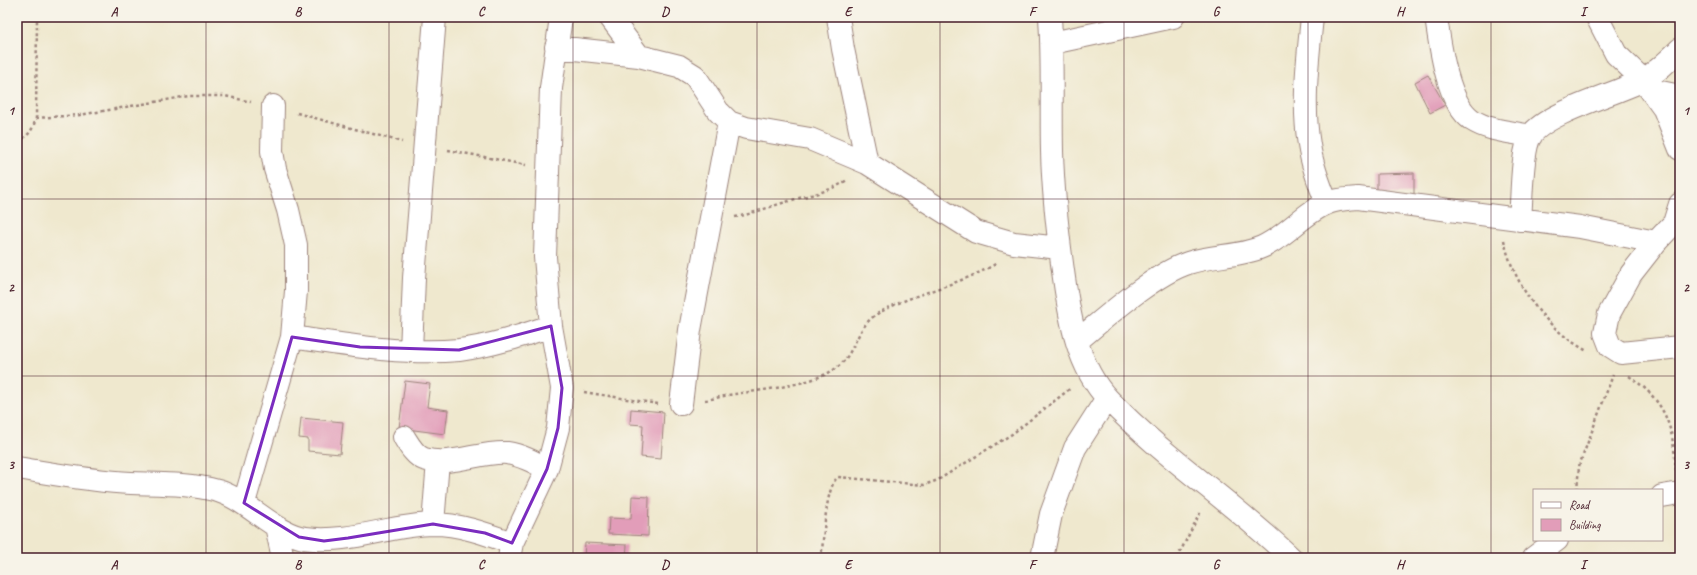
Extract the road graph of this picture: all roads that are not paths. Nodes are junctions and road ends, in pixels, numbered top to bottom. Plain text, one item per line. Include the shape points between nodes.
1 (435, 17) edge
2 (561, 17) edge
3 (610, 17) edge
4 (838, 17) edge
5 (1050, 17) edge
6 (1172, 17) edge
7 (1312, 17) edge
8 (1436, 17) edge
9 (1597, 17) edge
10 (1052, 43) junction
11 (556, 47) junction
12 (1680, 49) edge
13 (639, 56) junction
14 (1647, 85) junction
15 (1680, 96) edge
16 (273, 106) road end
17 (729, 122) junction
18 (1531, 136) junction
19 (1680, 149) edge
20 (867, 163) junction
21 (1327, 203) junction
22 (1520, 220) junction
23 (1678, 222) edge
24 (1656, 242) junction
25 (1060, 248) junction
26 (551, 326) junction
27 (292, 337) junction
28 (1077, 341) junction
29 (1680, 347) edge
30 (411, 351) junction
31 (1107, 398) junction
32 (681, 404) road end
33 (404, 437) dead end
34 (438, 461) junction
35 (17, 468) edge
36 (547, 469) junction
37 (1680, 493) edge
38 (1663, 496) edge
39 (244, 504) junction
40 (433, 524) junction
41 (276, 526) junction
42 (1556, 541) edge
43 (511, 550) edge
44 (283, 558) edge
45 (1042, 558) edge
46 (1291, 558) edge
47 (1533, 558) edge

1 - 30 street via 414,278
2 - 11 street
3 - 13 street
4 - 20 street
5 - 10 street
6 - 10 street
7 - 21 street via 1306,106 1307,129 1313,163
8 - 18 street via 1452,92 1461,110 1472,120 1493,129
9 - 14 street via 1616,54
10 - 25 street via 1052,152
11 - 13 street
11 - 26 street via 551,88 545,257
12 - 14 street
13 - 17 street via 679,66 695,76 718,111
14 - 15 street
14 - 18 street via 1550,120
14 - 19 street via 1664,109
16 - 27 street via 272,151 296,245
17 - 20 street via 746,128 810,139
17 - 32 street via 709,218 690,330
18 - 22 street via 1525,158
20 - 25 street via 976,232 1014,243
21 - 22 street via 1358,198
21 - 28 street via 1263,247 1187,263 1128,300
22 - 24 street via 1580,227
23 - 24 street
24 - 29 street via 1631,274 1609,314 1605,333 1610,346 1621,353
25 - 28 street via 1069,311
26 - 30 street via 514,338 459,350
26 - 36 street via 562,388 558,428
27 - 30 street
27 - 39 street
28 - 31 street via 1090,373
31 - 45 street via 1075,448 1051,514
31 - 46 street
33 - 34 street via 410,448 423,459
34 - 36 street via 507,453 525,457
34 - 40 street
35 - 39 street via 97,480 190,484 219,492
36 - 43 street
37 - 38 street
39 - 41 street
40 - 41 street via 324,540 299,537
40 - 43 street via 485,533
41 - 44 street
42 - 47 street

